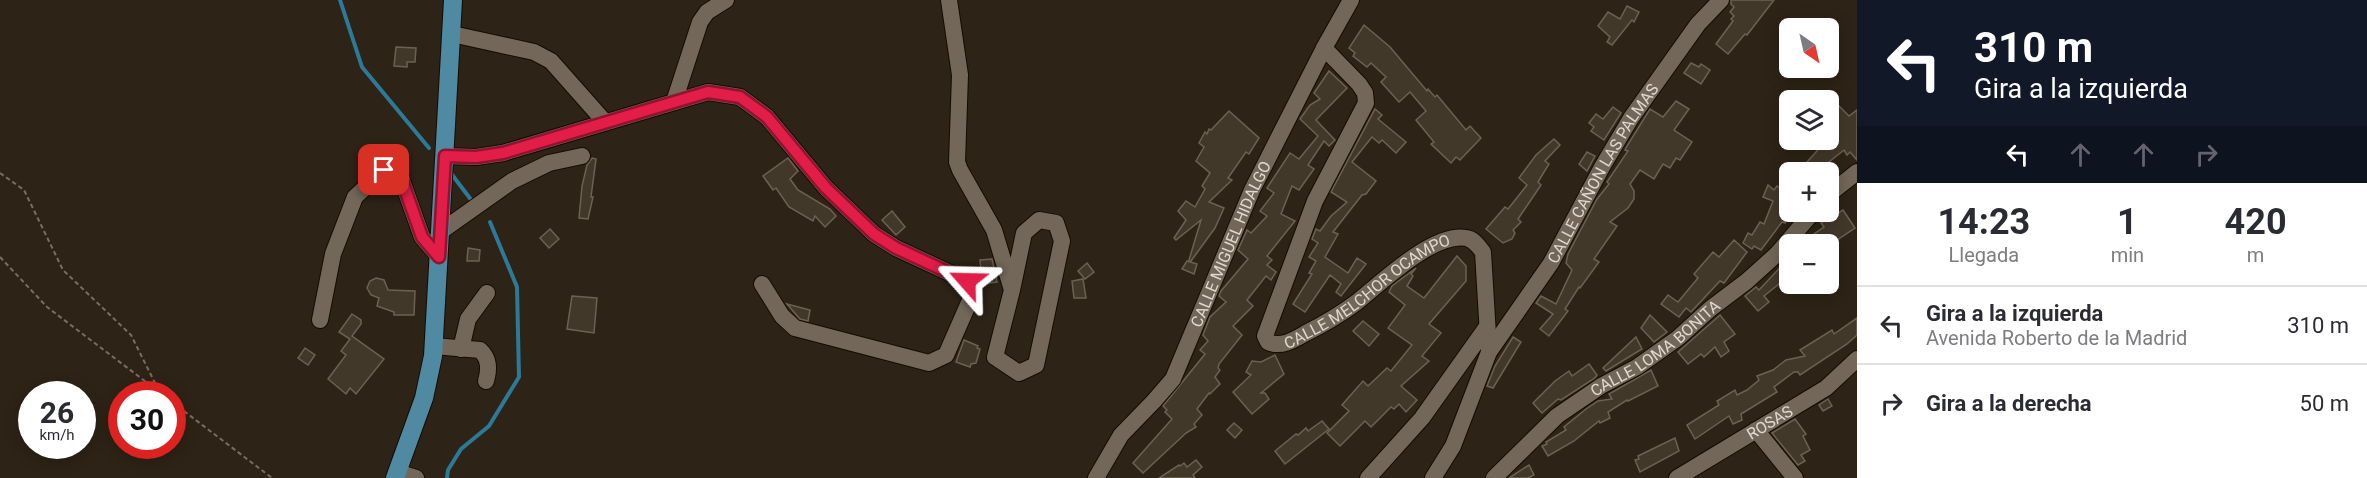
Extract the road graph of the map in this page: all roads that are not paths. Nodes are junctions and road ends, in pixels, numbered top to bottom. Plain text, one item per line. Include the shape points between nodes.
1 (453, 0) edge
2 (726, 0) edge
3 (949, 0) edge
4 (1350, 0) edge
5 (1721, 0) edge
6 (452, 34) junction
7 (1324, 48) junction
8 (674, 102) junction
9 (605, 122) junction
10 (445, 156) junction
11 (582, 156) dead end
12 (1857, 172) edge
13 (1839, 186) edge
14 (1804, 222) edge
15 (441, 232) junction
16 (439, 257) junction
17 (762, 284) dead end
18 (1012, 290) junction
19 (487, 293) dead end
20 (320, 320) dead end
21 (1486, 328) junction
22 (434, 346) junction
23 (461, 349) junction
24 (1489, 352) junction
25 (1857, 358) edge
26 (486, 381) dead end
27 (1756, 430) junction
28 (396, 475) edge
29 (416, 478) edge
30 (1096, 478) edge
31 (1368, 478) edge
32 (1433, 478) edge
33 (1494, 478) edge
34 (1677, 478) edge
35 (1795, 478) edge

1 - 6 main road
2 - 8 street via 707,12 700,22
3 - 18 street via 960,75 957,162 994,230
4 - 7 street, CALLE MIGUEL HIDALGO
5 - 24 street, CALLE CAÑON LAS PALMAS via 1698,24 1631,118 1551,263
6 - 9 street via 534,52 551,61
6 - 10 main road
7 - 21 street, CALLE MELCHOR OCAMPO via 1359,84 1366,103 1315,201 1265,336 1268,342 1275,345 1293,340 1322,325 1417,253 1464,237 1473,240 1483,252
7 - 30 street, CALLE MIGUEL HIDALGO via 1252,190 1173,379 1121,435
8 - 9 street
8 - 17 street via 708,92 740,97 767,117 826,188 874,234 967,281 971,298 946,355 928,363 795,328 782,316
9 - 10 street via 503,153
10 - 15 main road
11 - 15 street via 549,162 512,181
12 - 13 street
14 - 33 street, CALLE LOMA BONITA via 1747,282 1637,367 1557,416
15 - 16 main road
16 - 20 street via 422,237 400,175 392,169 384,170 355,197 333,254
16 - 22 main road
18 - 18 street via 995,357 1019,373 1036,365 1062,241 1056,223 1039,220 1024,233
19 - 23 street via 468,319
21 - 24 street, CALLE MELCHOR OCAMPO
21 - 31 street via 1422,418
22 - 23 street
22 - 28 main road via 430,379
23 - 26 street via 484,353 489,368
24 - 32 street, CALLE MELCHOR OCAMPO via 1453,446
25 - 27 street, ROSAS via 1826,388
27 - 34 street, ROSAS
27 - 35 street
28 - 29 street

